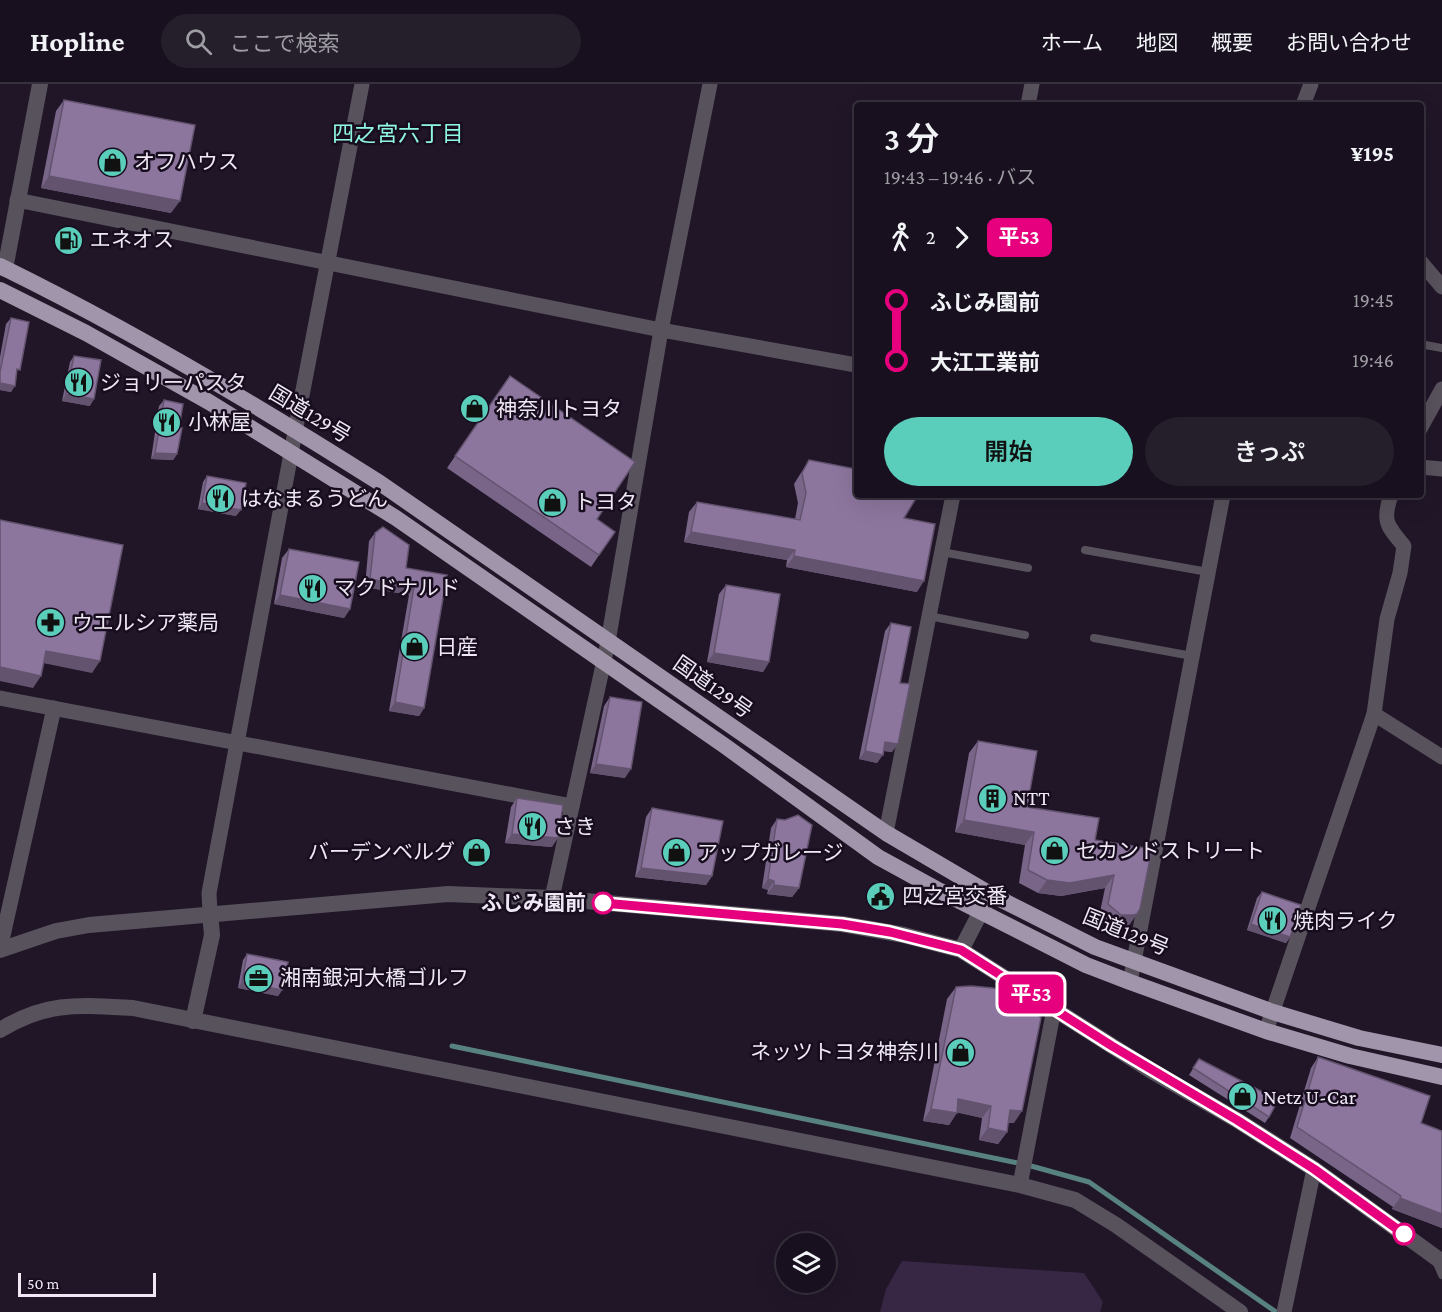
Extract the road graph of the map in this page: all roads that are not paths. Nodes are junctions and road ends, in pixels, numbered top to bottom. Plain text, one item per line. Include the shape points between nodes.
1 (40, 84) edge
2 (363, 84) edge
3 (710, 84) edge
4 (1032, 84) edge
5 (1029, 102) edge
6 (17, 200) junction
7 (327, 264) junction
8 (1424, 266) edge
9 (2, 268) edge
10 (1442, 287) edge
11 (0, 292) edge
12 (662, 330) junction
13 (1424, 345) edge
14 (1442, 348) edge
15 (854, 365) edge
16 (1442, 388) edge
17 (1424, 422) edge
18 (295, 430) junction
19 (292, 452) junction
20 (1424, 467) edge
21 (1442, 469) edge
22 (952, 498) edge
23 (1222, 498) edge
24 (1390, 498) edge
25 (1084, 550) dead end
26 (942, 552) junction
27 (1028, 568) dead end
28 (1208, 572) junction
29 (929, 616) junction
30 (1025, 635) dead end
31 (1094, 638) dead end
32 (608, 642) junction
33 (1192, 656) junction
34 (603, 662) junction
35 (0, 698) edge
36 (54, 708) junction
37 (1374, 714) junction
38 (237, 743) junction
39 (1442, 757) edge
40 (572, 806) junction
41 (886, 833) junction
42 (990, 894) junction
43 (552, 898) junction
44 (981, 912) junction
45 (210, 913) junction
46 (0, 950) edge
47 (961, 950) junction
48 (1134, 961) junction
49 (1130, 982) junction
50 (1054, 1009) junction
51 (1273, 1012) junction
52 (193, 1022) junction
53 (0, 1030) edge
54 (1266, 1031) junction
55 (1442, 1055) edge
56 (1442, 1077) edge
57 (1314, 1169) junction
58 (1020, 1185) junction
59 (1438, 1259) edge
60 (1442, 1275) edge
61 (1285, 1306) edge
62 (1240, 1312) edge

1 - 6 street
2 - 7 street
3 - 12 street
4 - 5 street
6 - 7 street
6 - 9 street
7 - 12 street
7 - 18 street
8 - 10 street
9 - 11 street
9 - 18 highway, 国道129号 via 96,314
11 - 19 highway, 国道129号 via 86,333
12 - 15 street
12 - 32 street
13 - 14 lane
16 - 17 street
18 - 19 street
18 - 32 highway, 国道129号 via 380,483
19 - 34 highway, 国道129号 via 396,518
19 - 38 street
20 - 21 street
22 - 26 street
23 - 28 street
24 - 37 street via 1385,513 1388,527 1404,546 1387,619
25 - 28 lane
26 - 27 lane
26 - 29 street
28 - 33 street
29 - 30 lane
29 - 41 street
31 - 33 lane
32 - 34 street
32 - 41 highway, 国道129号
33 - 48 street
34 - 40 street
34 - 44 highway, 国道129号 via 878,857
35 - 36 street
36 - 38 street
36 - 46 street
37 - 39 street
37 - 51 street
38 - 40 street
38 - 45 street via 208,893
40 - 43 street
41 - 42 highway, 国道129号
42 - 44 street
42 - 48 highway, 国道129号
43 - 45 street via 448,894
43 - 47 street via 842,924
44 - 47 street
44 - 49 highway, 国道129号 via 1086,965
45 - 46 street via 89,925 56,931
45 - 52 street via 212,935
47 - 50 street
48 - 49 street
48 - 51 highway, 国道129号
49 - 54 highway, 国道129号
50 - 57 street
50 - 58 street
51 - 54 street
51 - 55 highway, 国道129号 via 1359,1038
52 - 53 street via 133,1008 75,1005 39,1011
52 - 58 street
54 - 56 highway, 国道129号
57 - 59 street
57 - 61 street
58 - 62 street via 1075,1200
59 - 60 lane

